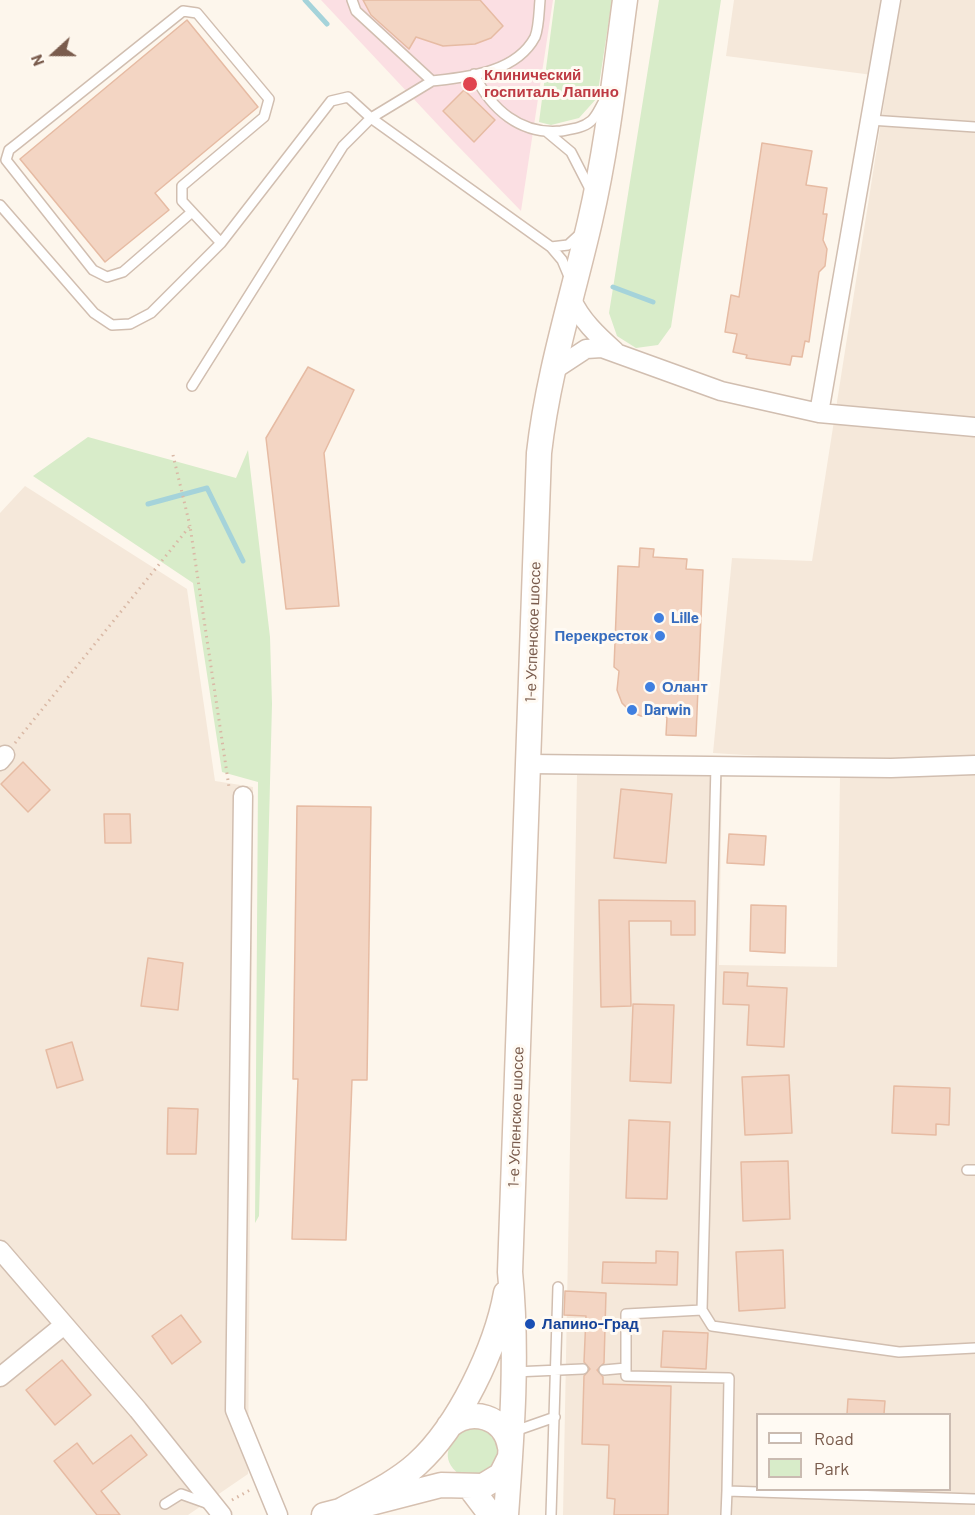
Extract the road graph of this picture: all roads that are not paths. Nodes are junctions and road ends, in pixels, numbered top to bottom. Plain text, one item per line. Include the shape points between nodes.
1 (352, 0) edge
2 (540, 0) edge
3 (625, 0) edge
4 (891, 0) edge
5 (474, 74) junction
6 (432, 81) junction
7 (614, 83) junction
8 (371, 118) junction
9 (870, 120) junction
10 (975, 127) edge
11 (547, 132) junction
12 (0, 205) edge
13 (592, 209) junction
14 (192, 212) junction
15 (221, 243) junction
16 (551, 247) junction
17 (572, 294) junction
18 (616, 352) junction
19 (551, 372) junction
20 (192, 386) dead end
21 (819, 413) junction
22 (975, 427) edge
23 (529, 764) junction
24 (975, 765) edge
25 (716, 766) junction
26 (243, 796) road end
27 (0, 1250) edge
28 (510, 1272) junction
29 (558, 1287) dead end
30 (702, 1310) junction
31 (64, 1325) junction
32 (975, 1348) edge
33 (626, 1368) junction
34 (556, 1370) junction
35 (584, 1370) dead end
36 (604, 1370) dead end
37 (514, 1372) junction
38 (0, 1377) edge
39 (555, 1418) junction
40 (447, 1429) junction
41 (511, 1446) junction
42 (466, 1485) junction
43 (727, 1491) junction
44 (975, 1499) edge
45 (165, 1504) dead end
46 (220, 1511) edge
47 (333, 1513) edge
48 (278, 1515) edge
49 (491, 1515) edge
50 (506, 1515) edge
51 (551, 1515) edge
52 (726, 1515) edge

1 - 6 lane via 356,11
2 - 5 lane via 535,36 517,59 492,71
3 - 7 main road, 1-е Успенское шоссе
4 - 9 street
5 - 6 lane
5 - 11 lane via 501,113 526,127
6 - 8 lane
7 - 11 lane via 592,120 578,129
7 - 13 main road, 1-е Успенское шоссе
8 - 15 lane via 348,97 331,101
8 - 16 lane
8 - 20 lane via 343,146
9 - 10 lane
9 - 21 street
11 - 13 lane via 571,152 586,176
12 - 15 lane via 87,305 112,325 129,324 151,313
13 - 16 lane via 579,237 568,245
13 - 17 main road, 1-е Успенское шоссе
14 - 14 lane via 182,201 182,186 264,117 269,99 197,13 183,11 9,150 6,160 93,270 107,277 123,273
14 - 15 lane
16 - 17 lane via 562,260
17 - 18 street via 578,313
17 - 19 main road, 1-е Успенское шоссе
18 - 19 street via 586,349
18 - 21 street via 721,392
19 - 23 main road, 1-е Успенское шоссе via 539,464
21 - 22 street
23 - 25 street
23 - 28 main road, 1-е Успенское шоссе
24 - 25 street
25 - 30 lane
26 - 48 street via 235,1410
27 - 31 street
28 - 37 main road, 1-е Успенское шоссе
28 - 40 main road, 1-е Успенское шоссе via 490,1345
29 - 34 lane
30 - 32 lane via 712,1326 899,1353
30 - 33 lane via 626,1314
31 - 38 street
31 - 46 street
33 - 36 lane
33 - 43 lane via 626,1376 729,1378
34 - 35 lane
34 - 37 lane
34 - 39 lane
37 - 41 main road, 1-е Успенское шоссе
39 - 41 lane
39 - 51 lane
40 - 41 main road via 467,1416 487,1418 504,1430
40 - 42 main road, 1-е Успенское шоссе via 439,1452 442,1466 451,1477
40 - 47 main road, 1-е Успенское шоссе via 409,1470
41 - 42 main road, 1-е Успенское шоссе via 505,1470 496,1480 483,1486
41 - 50 main road, 1-е Успенское шоссе
42 - 47 main road, 1-е Успенское шоссе via 426,1488
42 - 49 main road, 1-е Успенское шоссе
43 - 44 lane
43 - 52 lane
45 - 46 lane via 181,1494

